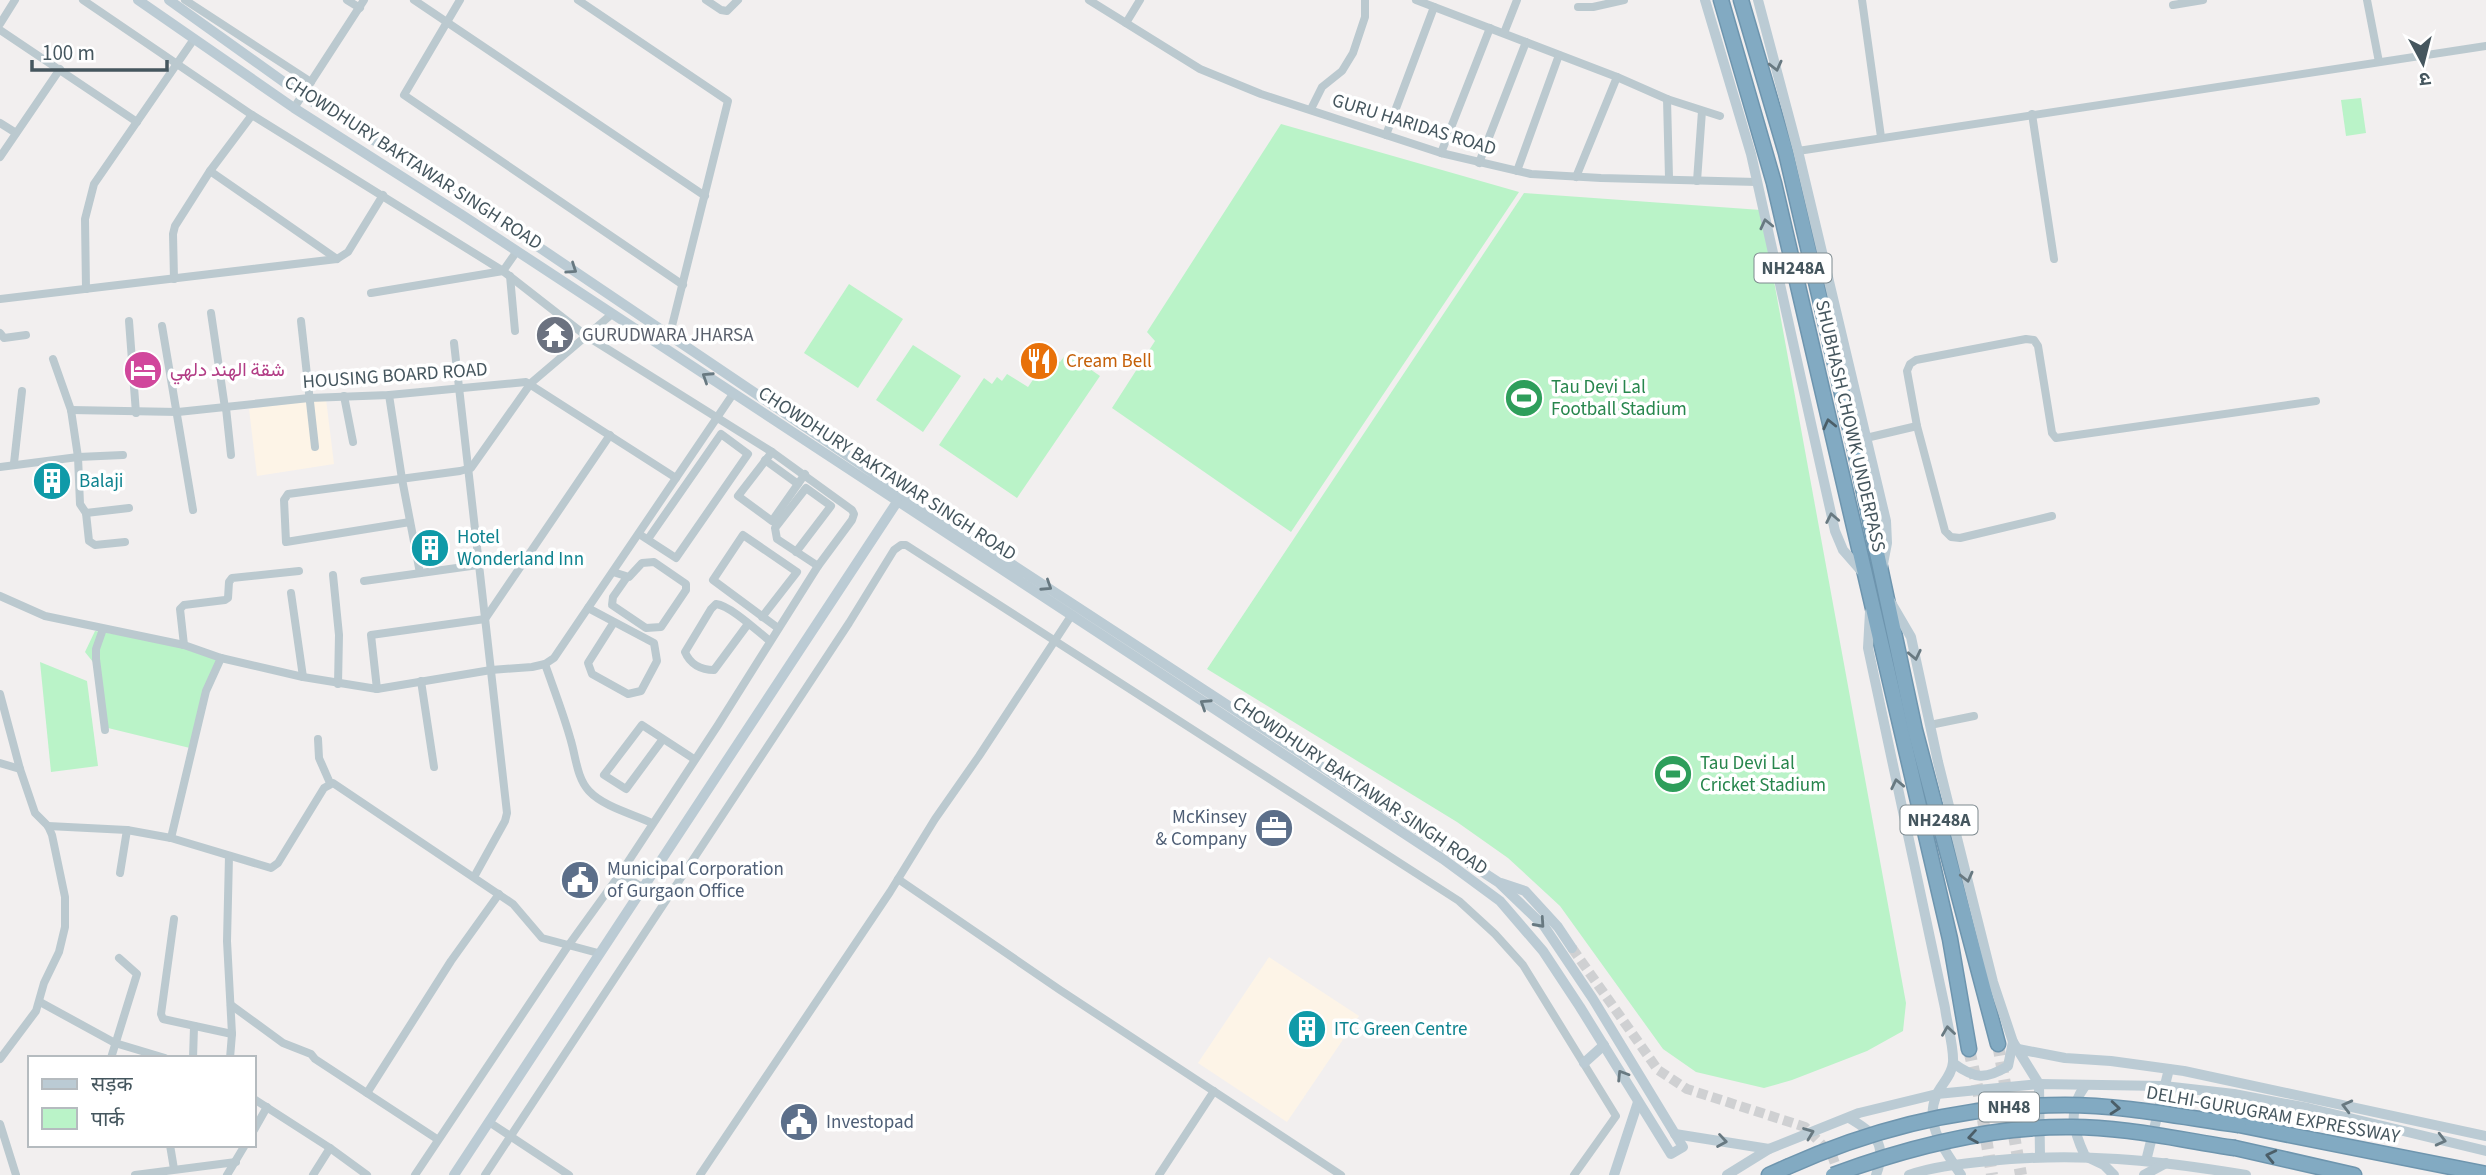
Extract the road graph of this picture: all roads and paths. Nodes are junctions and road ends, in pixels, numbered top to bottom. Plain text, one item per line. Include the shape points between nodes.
1 (15, 0) edge
2 (83, 0) edge
3 (138, 0) edge
4 (169, 0) edge
5 (186, 0) edge
6 (347, 0) edge
7 (414, 0) edge
8 (460, 0) edge
9 (578, 0) edge
10 (706, 0) edge
11 (737, 0) edge
12 (1089, 0) edge
13 (1140, 0) edge
14 (1365, 0) edge
15 (1416, 0) edge
16 (1517, 0) edge
17 (1624, 0) edge
18 (1705, 0) edge
19 (1721, 0) edge
20 (1741, 0) edge
21 (1758, 0) edge
22 (1862, 0) edge
23 (2203, 0) edge
24 (2367, 0) edge
25 (362, 4) edge
26 (592, 4) edge
27 (2173, 5) dead end
28 (1434, 6) junction
29 (1578, 7) dead end
30 (447, 20) junction
31 (1126, 23) junction
32 (0, 24) edge
33 (1490, 28) junction
34 (0, 30) edge
35 (1504, 33) junction
36 (194, 39) junction
37 (1526, 42) junction
38 (2486, 46) edge
39 (1559, 55) junction
40 (2379, 62) junction
41 (176, 63) junction
42 (60, 69) junction
43 (1617, 77) junction
44 (311, 82) junction
45 (302, 95) junction
46 (1667, 99) junction
47 (294, 108) junction
48 (1311, 109) junction
49 (1702, 111) junction
50 (2032, 114) junction
51 (252, 115) junction
52 (1720, 116) dead end
53 (137, 122) junction
54 (0, 123) edge
55 (16, 133) junction
56 (1386, 135) junction
57 (1881, 137) junction
58 (1798, 151) junction
59 (1441, 153) junction
60 (0, 157) edge
61 (1479, 163) junction
62 (210, 171) junction
63 (1517, 171) junction
64 (1576, 177) junction
65 (1669, 178) junction
66 (1697, 181) junction
67 (1757, 182) junction
68 (383, 195) junction
69 (705, 196) junction
70 (517, 251) junction
71 (337, 258) junction
72 (2054, 259) dead end
73 (506, 274) junction
74 (174, 279) junction
75 (683, 285) junction
76 (86, 289) junction
77 (371, 293) dead end
78 (0, 299) edge
79 (211, 313) dead end
80 (612, 314) junction
81 (129, 321) dead end
82 (300, 321) dead end
83 (162, 326) dead end
84 (514, 331) dead end
85 (0, 333) edge
86 (26, 335) dead end
87 (585, 335) junction
88 (670, 335) junction
89 (454, 343) dead end
90 (666, 350) junction
91 (53, 359) dead end
92 (531, 383) junction
93 (460, 389) junction
94 (22, 391) dead end
95 (733, 394) junction
96 (389, 395) junction
97 (344, 396) junction
98 (309, 398) junction
99 (2316, 401) dead end
100 (226, 408) junction
101 (71, 411) junction
102 (178, 412) junction
103 (136, 413) junction
104 (718, 417) junction
105 (1917, 426) junction
106 (610, 435) junction
107 (1866, 438) junction
108 (353, 442) dead end
109 (315, 447) dead end
110 (772, 452) junction
111 (123, 455) dead end
112 (231, 455) dead end
113 (78, 457) junction
114 (765, 460) junction
115 (14, 463) junction
116 (0, 467) edge
117 (467, 470) junction
118 (808, 477) junction
119 (677, 478) junction
120 (402, 479) junction
121 (802, 486) junction
122 (897, 502) junction
123 (129, 508) dead end
124 (194, 510) dead end
125 (86, 513) junction
126 (2052, 516) dead end
127 (410, 522) junction
128 (639, 534) junction
129 (648, 539) junction
130 (125, 542) dead end
131 (796, 552) junction
132 (478, 565) junction
133 (818, 566) junction
134 (299, 571) dead end
135 (1881, 571) junction
136 (613, 572) junction
137 (420, 573) junction
138 (333, 575) dead end
139 (1866, 576) junction
140 (627, 577) junction
141 (364, 581) dead end
142 (291, 593) dead end
143 (1886, 594) junction
144 (0, 596) edge
145 (1871, 599) junction
146 (588, 608) junction
147 (1071, 616) junction
148 (762, 617) junction
149 (485, 620) junction
150 (614, 622) junction
151 (748, 624) junction
152 (778, 628) junction
153 (103, 629) junction
154 (1055, 640) junction
155 (770, 641) junction
156 (184, 645) junction
157 (221, 658) junction
158 (545, 664) junction
159 (491, 670) junction
160 (303, 677) junction
161 (421, 681) junction
162 (338, 684) junction
163 (377, 689) junction
164 (0, 694) edge
165 (1974, 716) dead end
166 (1930, 725) junction
167 (105, 730) dead end
168 (663, 738) junction
169 (318, 739) dead end
170 (694, 759) junction
171 (0, 763) edge
172 (434, 767) dead end
173 (20, 769) junction
174 (330, 783) junction
175 (652, 823) junction
176 (48, 827) junction
177 (127, 830) junction
178 (171, 838) junction
179 (229, 856) junction
180 (120, 873) dead end
181 (620, 874) junction
182 (474, 877) junction
183 (898, 879) junction
184 (1498, 882) junction
185 (642, 887) junction
186 (499, 894) junction
187 (174, 919) dead end
188 (568, 946) junction
189 (1572, 948) tunnel mouth
190 (598, 953) junction
191 (119, 958) dead end
192 (40, 1002) junction
193 (231, 1005) junction
194 (194, 1026) junction
195 (232, 1034) junction
196 (115, 1043) junction
197 (1998, 1044) tunnel mouth
198 (1604, 1045) junction
199 (2015, 1046) junction
200 (1969, 1049) tunnel mouth
201 (112, 1056) edge
202 (157, 1056) edge
203 (193, 1056) edge
204 (230, 1056) edge
205 (0, 1059) edge
206 (1584, 1063) junction
207 (1953, 1063) junction
208 (2169, 1069) junction
209 (2039, 1084) junction
210 (2085, 1086) junction
211 (2164, 1086) junction
212 (1214, 1091) junction
213 (367, 1093) junction
214 (1937, 1094) junction
215 (256, 1100) edge
216 (1638, 1102) junction
217 (267, 1107) junction
218 (1849, 1118) junction
219 (489, 1122) junction
220 (0, 1124) edge
221 (256, 1126) edge
222 (1675, 1134) junction
223 (510, 1136) junction
224 (2486, 1136) edge
225 (437, 1139) junction
226 (170, 1147) edge
227 (244, 1147) edge
228 (330, 1148) junction
229 (1769, 1149) junction
230 (2486, 1151) edge
231 (2039, 1156) junction
232 (2085, 1156) junction
233 (2146, 1160) junction
234 (236, 1162) junction
235 (2169, 1162) junction
236 (1954, 1165) junction
237 (174, 1169) junction
238 (2486, 1174) edge
239 (16, 1175) edge
240 (135, 1175) edge
241 (227, 1175) edge
242 (313, 1175) edge
243 (367, 1175) edge
244 (415, 1175) edge
245 (454, 1175) edge
246 (485, 1175) edge
247 (569, 1175) edge
248 (699, 1175) edge
249 (1159, 1175) edge
250 (1341, 1175) edge
251 (1574, 1175) edge
252 (1614, 1175) edge
253 (1727, 1175) edge
254 (1769, 1175) edge
255 (1833, 1175) edge
256 (1876, 1175) edge
257 (1909, 1175) edge
258 (1961, 1175) edge
259 (2114, 1175) edge
260 (2144, 1175) edge
261 (2246, 1175) edge
262 (2354, 1175) edge

1 - 32 street
2 - 41 street
3 - 36 main road, CHOWDHURY BAKTAWAR SINGH ROAD
4 - 45 main road, CHOWDHURY BAKTAWAR SINGH ROAD
5 - 44 street
6 - 25 street
7 - 30 street
8 - 30 street
9 - 26 street
10 - 11 street via 727,11
12 - 31 street, GURU HARIDAS ROAD
13 - 31 street
14 - 48 street via 1365,17 1353,53 1342,71 1322,87
15 - 28 street
16 - 35 street
17 - 29 street
18 - 67 main road
139 -> 19 highway, SHUBHASH CHOWK UNDERPASS / NH248A via 1774,183
20 - 135 highway, SHUBHASH CHOWK UNDERPASS / NH248A via 1786,153
21 -> 58 main road
22 - 57 street
23 - 27 street
24 - 40 street
25 - 44 street
26 - 69 street via 728,101
28 - 33 street
28 - 56 street
30 - 69 street
30 - 75 street via 404,96
31 - 48 street, GURU HARIDAS ROAD via 1200,69
33 - 35 street
33 - 59 street
34 - 42 street
35 - 37 street
36 - 41 street
36 - 47 main road, CHOWDHURY BAKTAWAR SINGH ROAD
37 - 39 street
37 - 61 street
38 - 40 street
39 - 43 street
39 - 63 street
40 - 50 street
41 - 51 street
41 - 53 street
42 - 53 street
42 - 55 street
43 - 46 street
43 - 64 street
44 - 45 street
45 - 47 street
45 -> 88 main road, CHOWDHURY BAKTAWAR SINGH ROAD
46 - 49 street
46 - 65 street
47 - 70 main road, CHOWDHURY BAKTAWAR SINGH ROAD
48 - 56 street, GURU HARIDAS ROAD
49 - 52 street
49 - 66 street
50 - 57 street
50 - 72 street
51 - 62 street
51 - 68 street
53 - 76 street via 102,171 90,198 85,219
54 - 55 street
55 - 60 street
56 - 59 street, GURU HARIDAS ROAD
57 - 58 street
58 - 107 main road
59 - 61 street, GURU HARIDAS ROAD
61 - 63 street, GURU HARIDAS ROAD
62 - 71 street
62 - 74 street via 175,226
63 - 64 street, GURU HARIDAS ROAD
64 - 65 street, GURU HARIDAS ROAD
65 - 66 street, GURU HARIDAS ROAD
66 - 67 street, GURU HARIDAS ROAD
139 -> 67 main road via 1843,550 1835,531
68 - 71 street via 348,253
68 - 73 street
69 - 75 street
70 - 73 street
70 - 80 main road, CHOWDHURY BAKTAWAR SINGH ROAD
71 - 74 street
73 - 77 street
73 - 84 street
73 - 87 street
74 - 76 street
75 - 88 street
76 - 78 street
79 - 100 street
80 - 87 street
80 - 90 main road, CHOWDHURY BAKTAWAR SINGH ROAD
81 - 103 street
82 - 98 street
83 - 102 street
85 - 86 street via 4,338
87 - 92 street
87 - 104 street
88 - 90 street
88 -> 184 main road, CHOWDHURY BAKTAWAR SINGH ROAD
89 - 93 street
95 -> 90 main road, CHOWDHURY BAKTAWAR SINGH ROAD
91 - 101 street
92 - 93 street, HOUSING BOARD ROAD
92 - 106 street
92 - 117 street
93 - 96 street, HOUSING BOARD ROAD
93 - 117 street
94 - 115 street
95 - 104 street
95 - 122 main road, CHOWDHURY BAKTAWAR SINGH ROAD
96 - 97 street, HOUSING BOARD ROAD
96 - 120 street
97 - 98 street, HOUSING BOARD ROAD
97 - 108 street
98 - 100 street, HOUSING BOARD ROAD
98 - 109 street
99 - 105 street via 2056,438 2038,346 2026,339 1910,364
100 - 102 street, HOUSING BOARD ROAD
100 - 112 street
101 - 103 street, HOUSING BOARD ROAD
101 - 113 street
102 - 103 street, HOUSING BOARD ROAD
102 - 124 street
104 - 110 street
104 - 119 street
105 - 107 street
105 - 126 street via 1945,531 1951,537
106 - 119 street
106 - 149 street
107 - 135 main road via 1887,532
110 - 114 street
110 - 118 street
111 - 113 street
113 - 115 street
113 - 125 street via 80,504
114 - 121 street
114 - 121 street via 738,496 772,521
115 - 116 street
117 - 120 street
117 - 132 street
118 - 121 street
118 - 133 street via 854,514
119 - 128 street
120 - 127 street
120 - 127 street via 288,494 284,500 286,542
121 - 131 street via 775,528 777,539
121 - 131 street via 831,506
122 - 147 main road, CHOWDHURY BAKTAWAR SINGH ROAD
122 - 185 main road
123 - 125 street
125 - 130 street via 91,544
127 - 137 street
128 - 129 street
128 - 136 street
129 - 129 street via 676,558 748,454 722,434
131 - 133 street
132 - 137 street
132 - 149 street
133 - 152 street
134 - 156 street via 232,578 225,600 184,605 180,609
135 - 143 highway, NH248A
136 - 140 street
136 - 146 street
137 - 141 street
138 - 162 street
139 - 145 highway, NH248A
140 - 140 street via 612,605 646,628 661,627 686,584 648,561
142 - 160 street
143 -> 166 main road via 1911,637
143 - 197 highway, NH248A via 1915,730
144 - 153 street via 45,617
145 - 200 highway, NH248A via 1950,939
207 -> 145 main road via 1868,648
146 - 150 street
146 - 158 street
147 - 154 street
198 -> 147 main road, CHOWDHURY BAKTAWAR SINGH ROAD via 1543,951 1500,901 1427,848
148 - 148 street via 713,580 743,535 797,572
148 - 152 street
149 - 159 street
149 - 163 street via 370,635
150 - 150 street via 588,663 592,674 628,694 641,691 657,661 654,643
151 - 151 street via 716,604 685,652 688,659 713,670
151 - 155 street
152 - 155 street
153 - 156 street
153 - 167 street via 96,659
154 - 183 street
154 - 206 street via 1459,901 1522,965
154 - 223 street via 906,545 897,547
155 - 170 street
156 - 157 street
157 - 160 street
157 - 178 street via 206,691
158 - 159 street
158 - 175 street via 585,785 591,793
159 - 161 street
159 - 182 street via 507,813
160 - 162 street
161 - 163 street
161 - 172 street
162 - 163 street
164 - 173 street
165 - 166 street
166 -> 199 main road via 1993,982
168 - 168 street via 642,724 604,775 626,789
168 - 170 street
169 - 174 street via 319,758
170 - 175 street
171 - 173 street
173 - 176 street via 35,813
174 - 179 street via 275,866
174 - 182 street
175 - 181 street
176 - 177 street
176 - 192 street via 66,914 59,952
177 - 178 street
177 - 180 street
178 - 179 street
179 - 193 street
181 - 185 street
181 - 188 street
182 - 186 street
183 - 212 street
183 - 248 street
184 - 189 main road via 1525,891
184 -> 222 main road, CHOWDHURY BAKTAWAR SINGH ROAD via 1544,926
185 - 190 main road
186 - 188 street via 542,938
186 - 213 street
187 - 194 street via 161,1014 168,1021
188 - 190 street
188 - 225 street
190 - 219 main road
191 - 196 street via 137,974
192 - 196 street
192 - 205 street
193 - 195 street
193 - 213 street via 283,1043 312,1054
194 - 195 street
194 - 203 street
195 - 204 street
196 - 201 street
196 - 202 street
198 - 206 main road
216 -> 198 main road, CHOWDHURY BAKTAWAR SINGH ROAD
199 - 207 main road via 2008,1066 1992,1076 1968,1074
199 - 208 main road via 2065,1058
199 - 209 main road
206 - 251 street via 1616,1116
207 - 214 main road
208 - 211 main road
224 -> 208 main road
209 - 210 main road
209 - 214 main road
209 - 231 main road
210 - 211 main road
210 - 232 main road via 2074,1112 2074,1130
211 -> 230 main road via 2308,1108
211 - 233 main road
212 - 249 street
212 - 250 street
213 - 225 street
214 - 218 main road
214 - 236 main road via 1934,1130
215 - 217 street
216 - 222 main road, CHOWDHURY BAKTAWAR SINGH ROAD via 1671,1154 1683,1147
216 - 252 main road
217 - 221 street
217 - 228 street
229 -> 218 main road
218 - 256 main road via 1867,1128 1879,1143 1881,1162
219 - 223 street
219 - 245 main road
220 - 239 street
222 -> 229 main road
223 - 246 street
223 - 247 street
225 - 244 street
226 - 237 street
227 - 234 street
228 - 242 street
228 - 243 street
229 - 253 main road
231 - 232 main road
231 - 236 main road
232 - 233 main road
232 - 259 main road
233 - 235 main road
234 - 237 street
234 - 241 street
235 - 260 main road
235 - 261 main road
236 - 257 main road
236 - 258 main road
237 - 240 street
254 -> 238 highway, DELHI-GURUGRAM EXPRESSWAY / NH48, bridge via 1822,1151 1888,1130 2009,1107 2066,1105 2239,1125
262 -> 255 highway, DELHI-GURUGRAM EXPRESSWAY / NH48, bridge via 2235,1148 2067,1126 1949,1141

